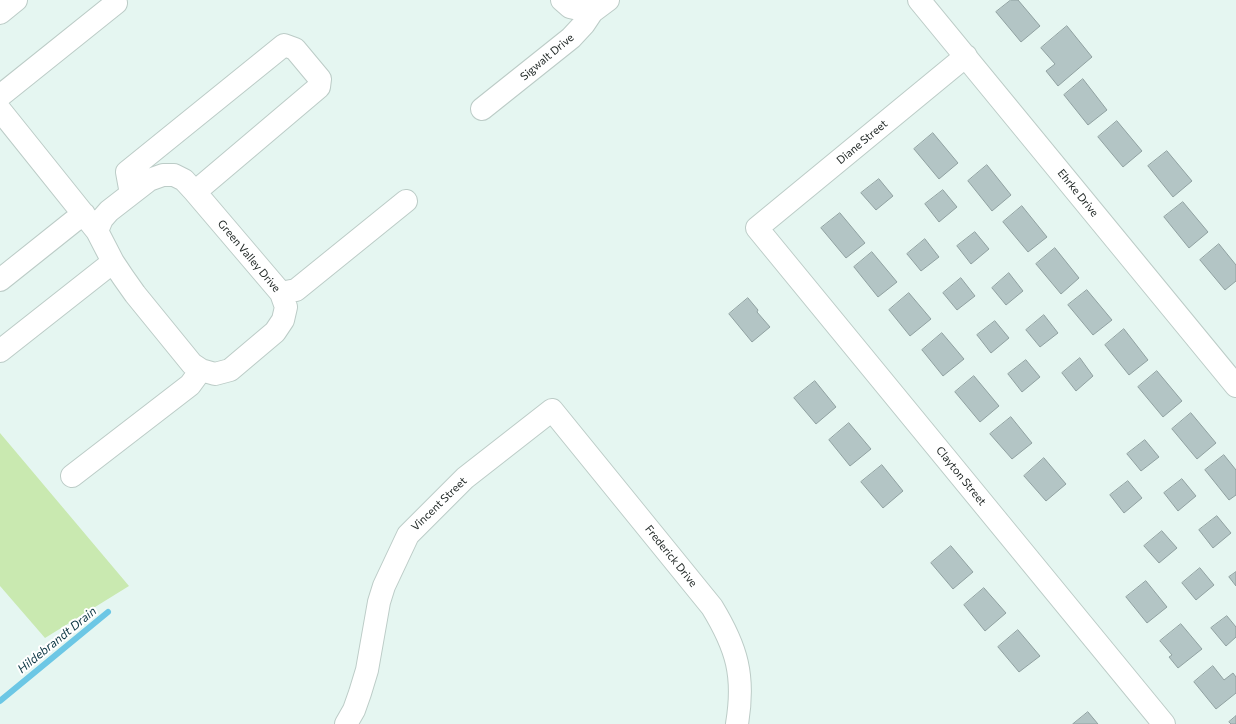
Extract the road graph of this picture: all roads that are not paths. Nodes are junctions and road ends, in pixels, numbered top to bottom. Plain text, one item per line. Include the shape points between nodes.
1 (16, 0) edge
2 (113, 0) edge
3 (562, 0) edge
4 (919, 0) edge
5 (600, 6) edge
6 (0, 13) edge
7 (966, 56) junction
8 (0, 96) edge
9 (482, 109) dead end
10 (0, 110) edge
11 (195, 192) junction
12 (131, 194) junction
13 (406, 201) dead end
14 (84, 214) junction
15 (758, 228) joint
16 (97, 231) junction
17 (113, 262) junction
18 (0, 280) edge
19 (281, 293) junction
20 (0, 351) edge
21 (201, 370) junction
22 (1236, 386) edge
23 (552, 410) joint
24 (72, 476) dead end
25 (346, 724) edge
26 (737, 724) edge
27 (1164, 724) edge

1 - 6 street
2 - 8 street via 116,3
3 - 5 street via 570,7
4 - 7 street, Ehrke Drive
5 - 9 street, Sigwalt Drive via 571,38
7 - 15 street, Diane Street
7 - 22 street, Ehrke Drive
10 - 14 street
11 - 12 street, Green Valley Drive via 184,180 174,175 162,175 149,180
11 - 12 street via 319,87 320,79 295,49 284,45 127,172
11 - 19 street, Green Valley Drive
12 - 16 street, Green Valley Drive via 109,211
13 - 19 street via 296,290
14 - 16 street
14 - 18 street
15 - 27 street, Clayton Street
16 - 17 street
17 - 20 street
17 - 21 street via 135,294 192,364
19 - 21 street, Green Valley Drive via 286,307 283,320 275,332 230,370 215,374
21 - 24 street via 190,385
23 - 25 street, Vincent Street via 465,478 408,535 382,592 367,670 354,710
23 - 26 street, Frederick Drive via 712,607 724,627 738,666 741,688

